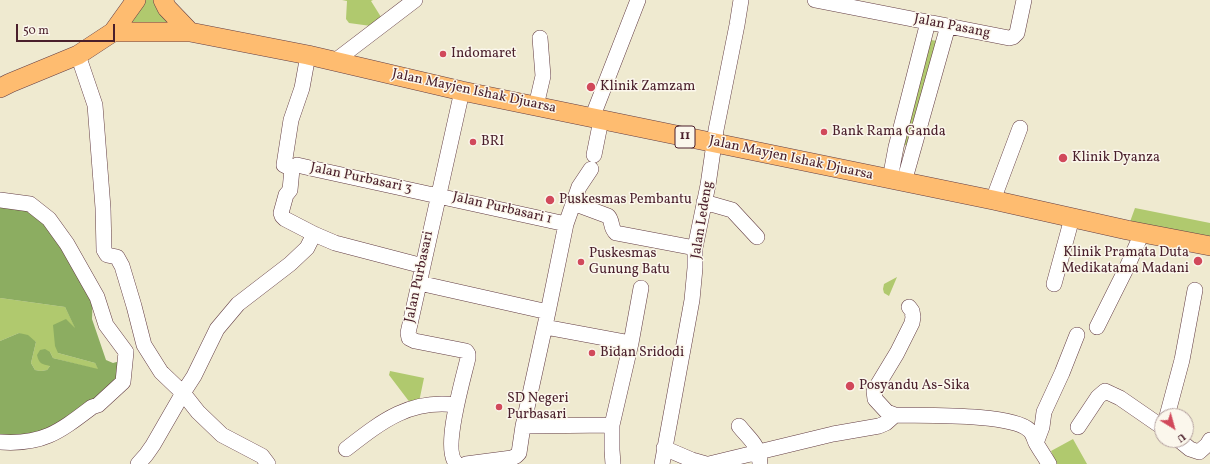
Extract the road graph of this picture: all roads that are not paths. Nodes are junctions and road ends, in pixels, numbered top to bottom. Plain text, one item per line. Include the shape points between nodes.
1 (136, 0) edge
2 (163, 0) edge
3 (415, 0) edge
4 (638, 0) edge
5 (741, 0) edge
6 (815, 0) edge
7 (1024, 0) edge
8 (861, 4) edge
9 (928, 22) junction
10 (948, 26) junction
11 (113, 32) junction
12 (190, 32) junction
13 (540, 38) dead end
14 (78, 55) junction
15 (308, 55) junction
16 (335, 61) junction
17 (0, 88) edge
18 (462, 91) junction
19 (536, 106) junction
20 (596, 119) junction
21 (1020, 128) dead end
22 (714, 143) junction
23 (292, 169) junction
24 (897, 180) junction
25 (438, 195) junction
26 (0, 200) edge
27 (993, 200) junction
28 (704, 202) junction
29 (573, 203) junction
30 (1072, 218) junction
31 (566, 224) junction
32 (1142, 233) junction
33 (314, 234) junction
34 (757, 237) dead end
35 (1210, 246) edge
36 (695, 248) junction
37 (423, 266) junction
38 (419, 283) junction
39 (1054, 284) dead end
40 (641, 288) dead end
41 (1196, 290) dead end
42 (909, 307) dead end
43 (548, 312) junction
44 (1097, 326) dead end
45 (545, 327) junction
46 (1077, 335) dead end
47 (631, 343) junction
48 (182, 393) junction
49 (456, 405) junction
50 (1169, 408) edge
51 (895, 415) junction
52 (1154, 421) edge
53 (612, 425) junction
54 (523, 426) junction
55 (739, 426) dead end
56 (1078, 426) dead end
57 (0, 442) edge
58 (1209, 442) edge
59 (1036, 443) junction
60 (664, 448) junction
61 (1189, 448) edge
62 (346, 449) dead end
63 (760, 458) edge
64 (139, 464) edge
65 (268, 464) edge
66 (457, 464) edge
67 (476, 464) edge
68 (614, 464) edge
69 (662, 464) edge
70 (708, 464) edge
71 (1049, 464) edge

1 - 11 main road
2 - 12 main road via 167,8
3 - 16 street
4 - 20 street
5 - 22 street, Jalan Ledeng
6 - 8 street, Jalan Pasang
7 - 10 street, Jalan Pasang via 1017,33 1011,38
8 - 9 street, Jalan Pasang
9 - 10 street, Jalan Pasang
9 - 24 street via 896,147
10 - 24 street
11 - 12 main road, Jalan Mayjen Ishak Djuarsa / 11
11 - 14 main road
12 - 15 main road, Jalan Mayjen Ishak Djuarsa / 11
13 - 19 street via 543,76
14 - 17 main road
14 - 48 street via 95,105 104,250 108,255 117,258 122,266 147,352 161,372
15 - 16 main road, Jalan Mayjen Ishak Djuarsa / 11
15 - 23 street, Jalan Purbasari 3 via 302,88 291,120 284,165
16 - 18 main road, Jalan Mayjen Ishak Djuarsa / 11
18 - 19 main road, Jalan Mayjen Ishak Djuarsa / 11
18 - 25 street, Jalan Purbasari
19 - 20 main road, Jalan Mayjen Ishak Djuarsa / 11
20 - 22 main road, Jalan Mayjen Ishak Djuarsa / 11
20 - 29 street via 593,162 579,186
21 - 27 street
22 - 24 main road, Jalan Mayjen Ishak Djuarsa / 11
22 - 28 street, Jalan Ledeng
23 - 25 street, Jalan Purbasari 3 via 296,165
23 - 33 street via 290,190 286,195 282,216
24 - 27 main road, Jalan Mayjen Ishak Djuarsa / 11
25 - 31 street, Jalan Purbasari 1
25 - 37 street, Jalan Purbasari
26 - 57 street via 30,204 49,219 98,297 106,325 126,352 123,382 98,405 44,438 15,443
27 - 30 main road, Jalan Mayjen Ishak Djuarsa / 11
28 - 34 street via 732,210
28 - 36 street, Jalan Ledeng
29 - 31 street
29 - 36 street via 608,216 616,233
30 - 32 main road, Jalan Mayjen Ishak Djuarsa / 11
30 - 39 street
31 - 43 street
32 - 35 main road, Jalan Mayjen Ishak Djuarsa / 11
32 - 44 street
33 - 37 street via 335,243
33 - 48 street via 306,248 290,264 230,313 217,329 194,376
36 - 60 street, Jalan Ledeng via 696,268 692,300
37 - 38 street, Jalan Purbasari
38 - 43 street
38 - 49 street, Jalan Purbasari via 408,332 409,338 466,351 468,354
40 - 47 street
41 - 50 street
42 - 51 street via 912,311 912,323 874,391 875,399 887,412
43 - 45 street
45 - 47 street
45 - 54 street
46 - 59 street via 1044,412
47 - 53 street
48 - 64 street via 153,445
48 - 65 street via 222,435 262,456
49 - 62 street via 414,407 401,412 373,428
49 - 66 street, Jalan Purbasari via 451,452
51 - 59 street via 974,417 1014,422 1028,429
51 - 63 street via 879,426 833,434
52 - 56 street via 1105,391
53 - 54 street
53 - 68 street
54 - 67 street via 518,455
55 - 63 street via 753,441
58 - 61 street via 1199,452
59 - 71 street
60 - 69 street, Jalan Ledeng
60 - 70 street
63 - 70 street

